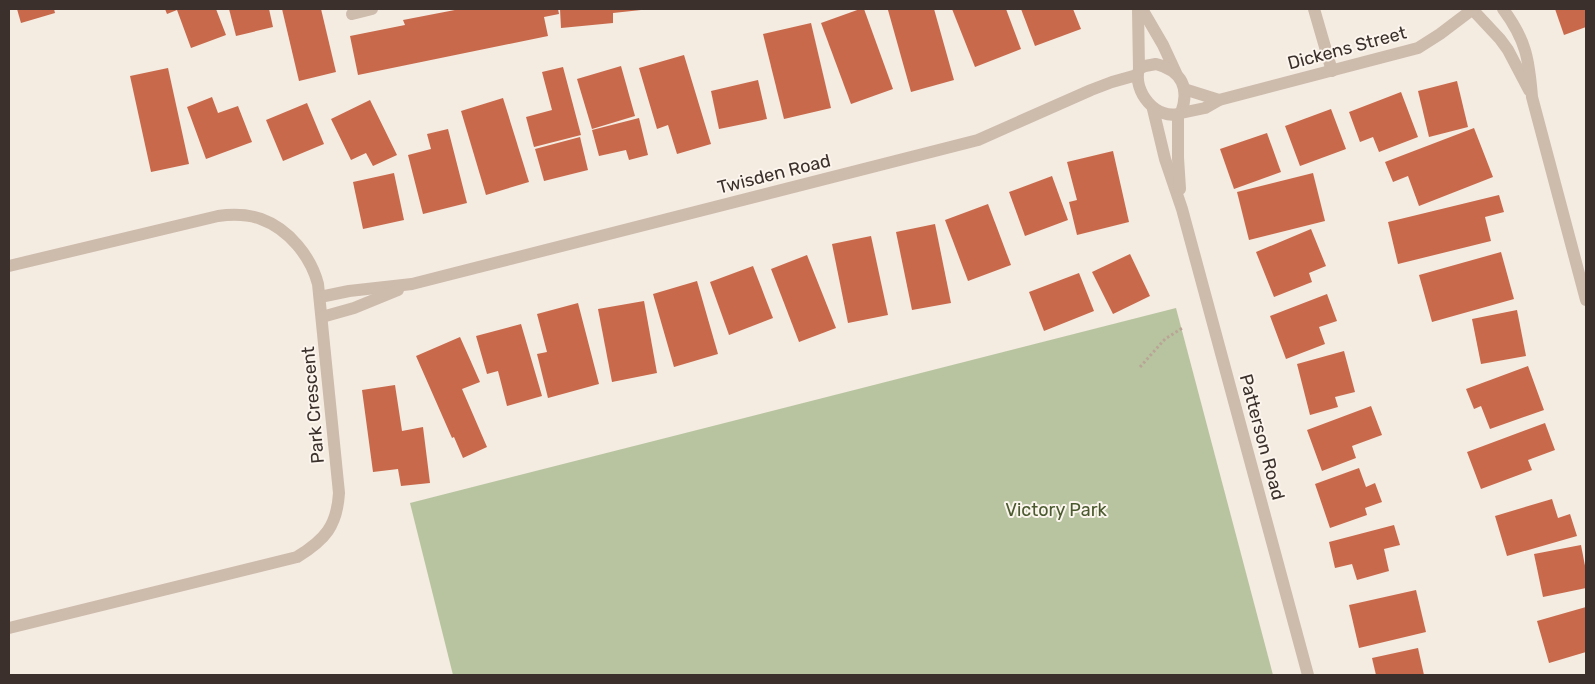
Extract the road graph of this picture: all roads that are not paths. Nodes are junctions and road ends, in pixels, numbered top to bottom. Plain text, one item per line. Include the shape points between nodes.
1 (372, 9) edge
2 (1140, 9) edge
3 (1314, 9) edge
4 (1473, 9) edge
5 (1503, 9) edge
6 (352, 14) dead end
7 (1332, 71) junction
8 (1138, 72) junction
9 (1176, 73) junction
10 (1184, 88) junction
11 (1532, 97) junction
12 (1219, 100) junction
13 (1153, 108) junction
14 (1179, 114) junction
15 (1182, 208) junction
16 (9, 266) edge
17 (412, 284) junction
18 (320, 297) junction
19 (1586, 300) edge
20 (322, 317) junction
21 (9, 628) edge
22 (1308, 675) edge

1 - 6 street
2 - 8 street
2 - 9 street
3 - 7 street
4 - 7 street, Dickens Street via 1418,48
4 - 11 street via 1512,55
5 - 11 street via 1516,26 1524,45
7 - 12 street, Dickens Street
8 - 9 street via 1145,66 1156,64 1169,67
8 - 13 street via 1139,88
8 - 17 street, Twisden Road via 978,140
9 - 10 street
10 - 12 street
10 - 14 street via 1185,102
11 - 19 street
12 - 14 street, Dickens Street via 1205,108
13 - 14 street
13 - 15 street, Patterson Road via 1165,159
14 - 15 street, Patterson Road
15 - 22 street, Patterson Road
16 - 18 street, Park Crescent via 203,218 248,216 276,227 295,242 315,270
17 - 18 street, Twisden Road
17 - 20 street, Twisden Road via 354,308
18 - 20 street, Park Crescent
20 - 21 street, Park Crescent via 339,493 336,516 324,537 298,557 282,562

